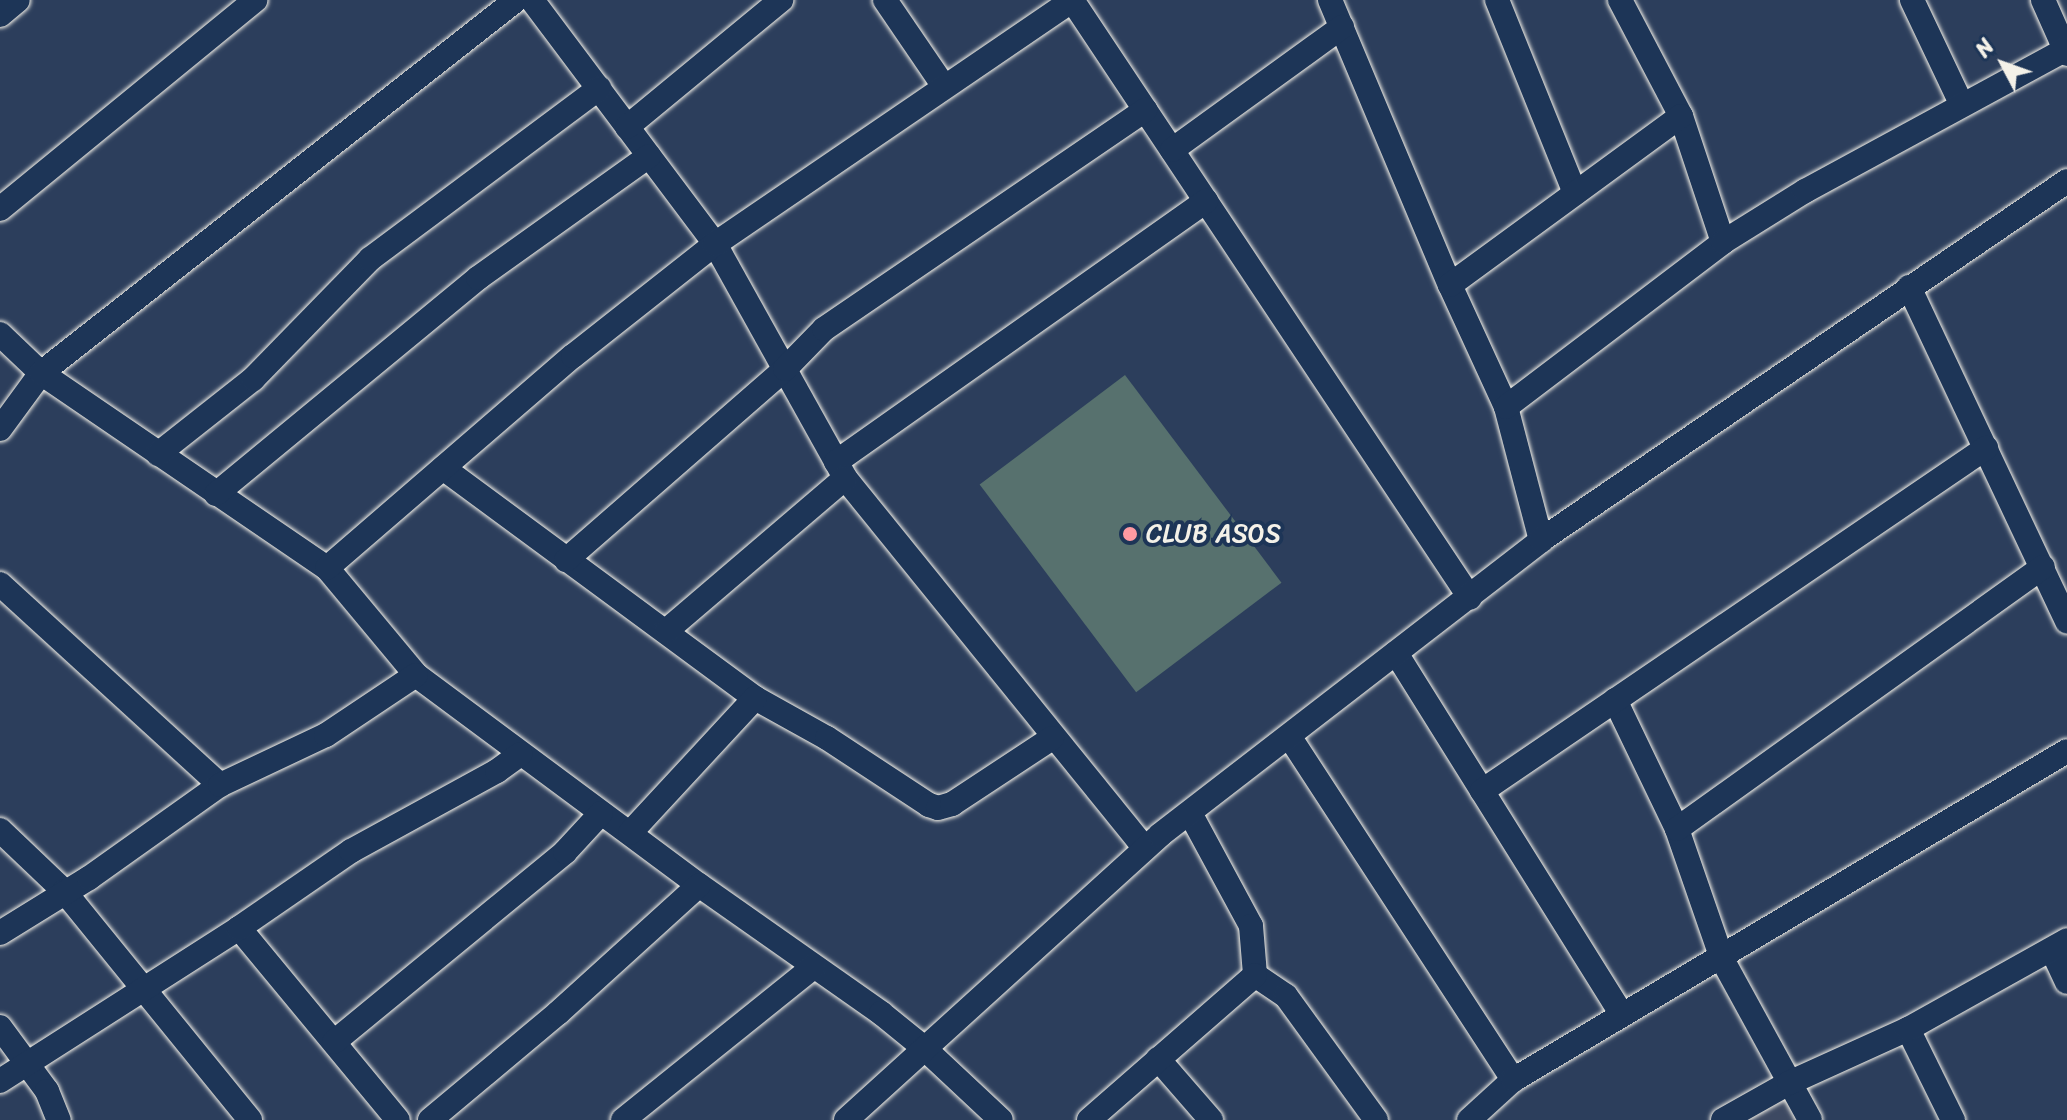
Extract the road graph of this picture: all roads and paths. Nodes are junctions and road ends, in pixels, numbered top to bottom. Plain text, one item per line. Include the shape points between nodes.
1 (18, 0) edge
2 (255, 0) edge
3 (516, 0) edge
4 (532, 0) edge
5 (781, 0) edge
6 (885, 0) edge
7 (1072, 0) edge
8 (1330, 0) edge
9 (1497, 0) edge
10 (1620, 0) edge
11 (1912, 0) edge
12 (2043, 0) edge
13 (754, 9) edge
14 (0, 15) edge
15 (1342, 27) junction
16 (2066, 52) edge
17 (943, 85) junction
18 (599, 88) junction
19 (1961, 103) junction
20 (1145, 110) junction
21 (1681, 116) junction
22 (627, 127) junction
23 (1172, 150) junction
24 (649, 156) junction
25 (2067, 181) edge
26 (1575, 193) junction
27 (1206, 201) junction
28 (0, 209) edge
29 (1723, 242) junction
30 (715, 244) junction
31 (1450, 285) junction
32 (1909, 287) junction
33 (0, 334) edge
34 (785, 369) junction
35 (41, 373) junction
36 (1506, 407) junction
37 (0, 429) edge
38 (1986, 448) junction
39 (158, 454) junction
40 (443, 468) junction
41 (841, 470) junction
42 (216, 494) junction
43 (1541, 540) junction
44 (566, 560) junction
45 (2043, 567) junction
46 (327, 568) junction
47 (0, 584) edge
48 (1470, 598) junction
49 (2067, 622) edge
50 (666, 631) junction
51 (1396, 653) junction
52 (416, 675) junction
53 (755, 698) junction
54 (1615, 700) junction
55 (1289, 736) junction
56 (1052, 738) junction
57 (2067, 751) edge
58 (520, 754) junction
59 (220, 785) junction
60 (1482, 791) junction
61 (601, 813) junction
62 (1190, 813) junction
63 (1677, 829) junction
64 (0, 830) edge
65 (630, 833) junction
66 (1145, 848) junction
67 (699, 885) junction
68 (64, 891) junction
69 (239, 928) junction
70 (0, 933) edge
71 (2059, 945) edge
72 (1722, 959) junction
73 (813, 967) junction
74 (1255, 975) junction
75 (2067, 982) edge
76 (141, 989) junction
77 (1622, 1014) junction
78 (0, 1027) edge
79 (1908, 1029) junction
80 (334, 1042) junction
81 (924, 1048) junction
82 (1158, 1059) junction
83 (29, 1064) junction
84 (1513, 1080) junction
85 (0, 1081) edge
86 (1789, 1083) junction
87 (59, 1120) edge
88 (250, 1120) edge
89 (398, 1120) edge
90 (430, 1120) edge
91 (623, 1120) edge
92 (846, 1120) edge
93 (1001, 1120) edge
94 (1089, 1120) edge
95 (1211, 1120) edge
96 (1376, 1120) edge
97 (1469, 1120) edge
98 (1723, 1120) edge
99 (1810, 1120) edge
100 (1953, 1120) edge

1 - 14 street
2 - 28 street
3 - 35 street
4 - 18 street
5 - 13 street
6 - 17 street
7 - 17 street
7 - 20 street
8 - 15 street
9 - 26 street
10 - 21 street
11 - 19 street
12 - 16 street
13 - 22 street
15 - 23 street
15 - 31 street
16 - 19 street
17 - 30 street
18 - 22 street
18 - 39 street via 370,259 253,379
19 - 29 street
20 - 23 street
20 - 34 street via 824,329
21 - 26 street
21 - 29 street
22 - 24 street
23 - 27 street
24 - 30 street
24 - 42 street via 478,278
25 - 32 street
26 - 31 street
27 - 41 street
27 - 48 street
29 - 36 street
30 - 34 street
30 - 40 street
31 - 36 street
32 - 38 street
32 - 43 street
33 - 35 street
34 - 41 street
34 - 44 street
35 - 37 street
35 - 39 street
36 - 43 street
38 - 45 street
38 - 54 street
39 - 42 street
40 - 44 street
40 - 46 street
41 - 50 street
41 - 56 street
42 - 46 street
43 - 48 street
44 - 50 street
45 - 49 street
45 - 63 street
46 - 52 street
47 - 59 street
48 - 51 street
50 - 53 street
51 - 55 street
51 - 60 street
52 - 58 street
52 - 59 street via 326,735
53 - 56 street via 938,808
53 - 65 street
54 - 60 street
54 - 63 street
55 - 62 street
55 - 84 street
56 - 66 street
57 - 72 street
58 - 61 street
58 - 69 street via 351,851
59 - 68 street
60 - 77 street
61 - 65 street
61 - 80 street via 565,852
62 - 66 street
62 - 74 street via 1251,926
63 - 72 street
64 - 68 street
65 - 67 street
66 - 81 street
67 - 73 street
67 - 90 street
68 - 70 street
68 - 76 street
69 - 76 street
69 - 80 street
71 - 75 street
71 - 79 street
72 - 77 street
72 - 86 street
73 - 81 street
73 - 91 street
74 - 82 street
74 - 96 street via 1286,996
76 - 83 street
76 - 88 street
77 - 84 street
78 - 83 street
79 - 86 street
79 - 100 street
80 - 89 street
81 - 92 street
81 - 93 street
82 - 94 street
82 - 95 street
83 - 85 street
83 - 87 street
84 - 97 street
86 - 98 street
86 - 99 street

